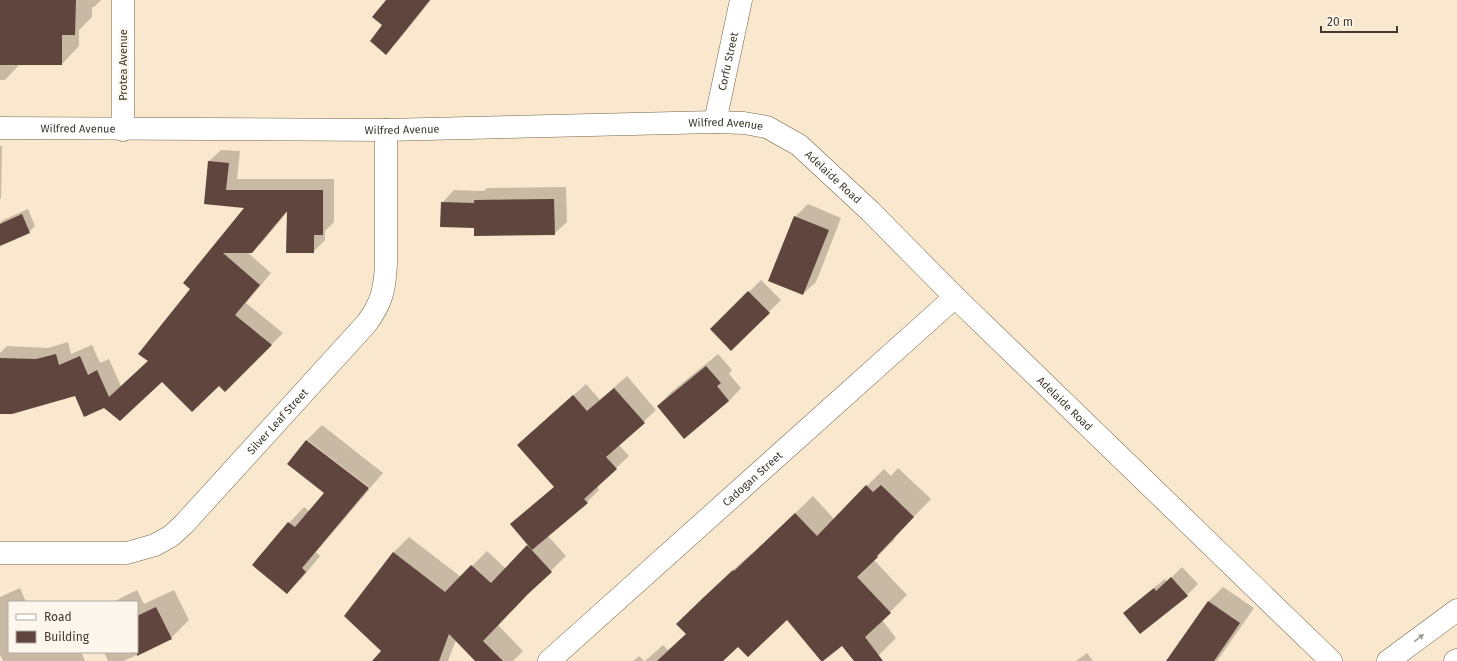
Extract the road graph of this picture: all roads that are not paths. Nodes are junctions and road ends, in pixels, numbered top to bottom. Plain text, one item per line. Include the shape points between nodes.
1 (123, 0) edge
2 (741, 0) edge
3 (715, 122) junction
4 (0, 128) edge
5 (123, 130) junction
6 (386, 130) junction
7 (799, 145) joint
8 (955, 297) junction
9 (0, 553) edge
10 (1457, 610) edge
11 (549, 661) edge
12 (1331, 661) edge
13 (1388, 661) edge

1 - 5 street, Protea Avenue
2 - 3 street, Corfu Street
3 - 6 street, Wilfred Avenue
3 - 7 street, Wilfred Avenue via 767,127
4 - 5 street, Wilfred Avenue
5 - 6 street, Wilfred Avenue
6 - 9 street, Silver Leaf Street via 385,283 376,312 231,474 184,524 156,545 127,553
7 - 8 street, Adelaide Road via 870,211
8 - 11 street, Cadogan Street
8 - 12 street, Adelaide Road
13 -> 10 street

